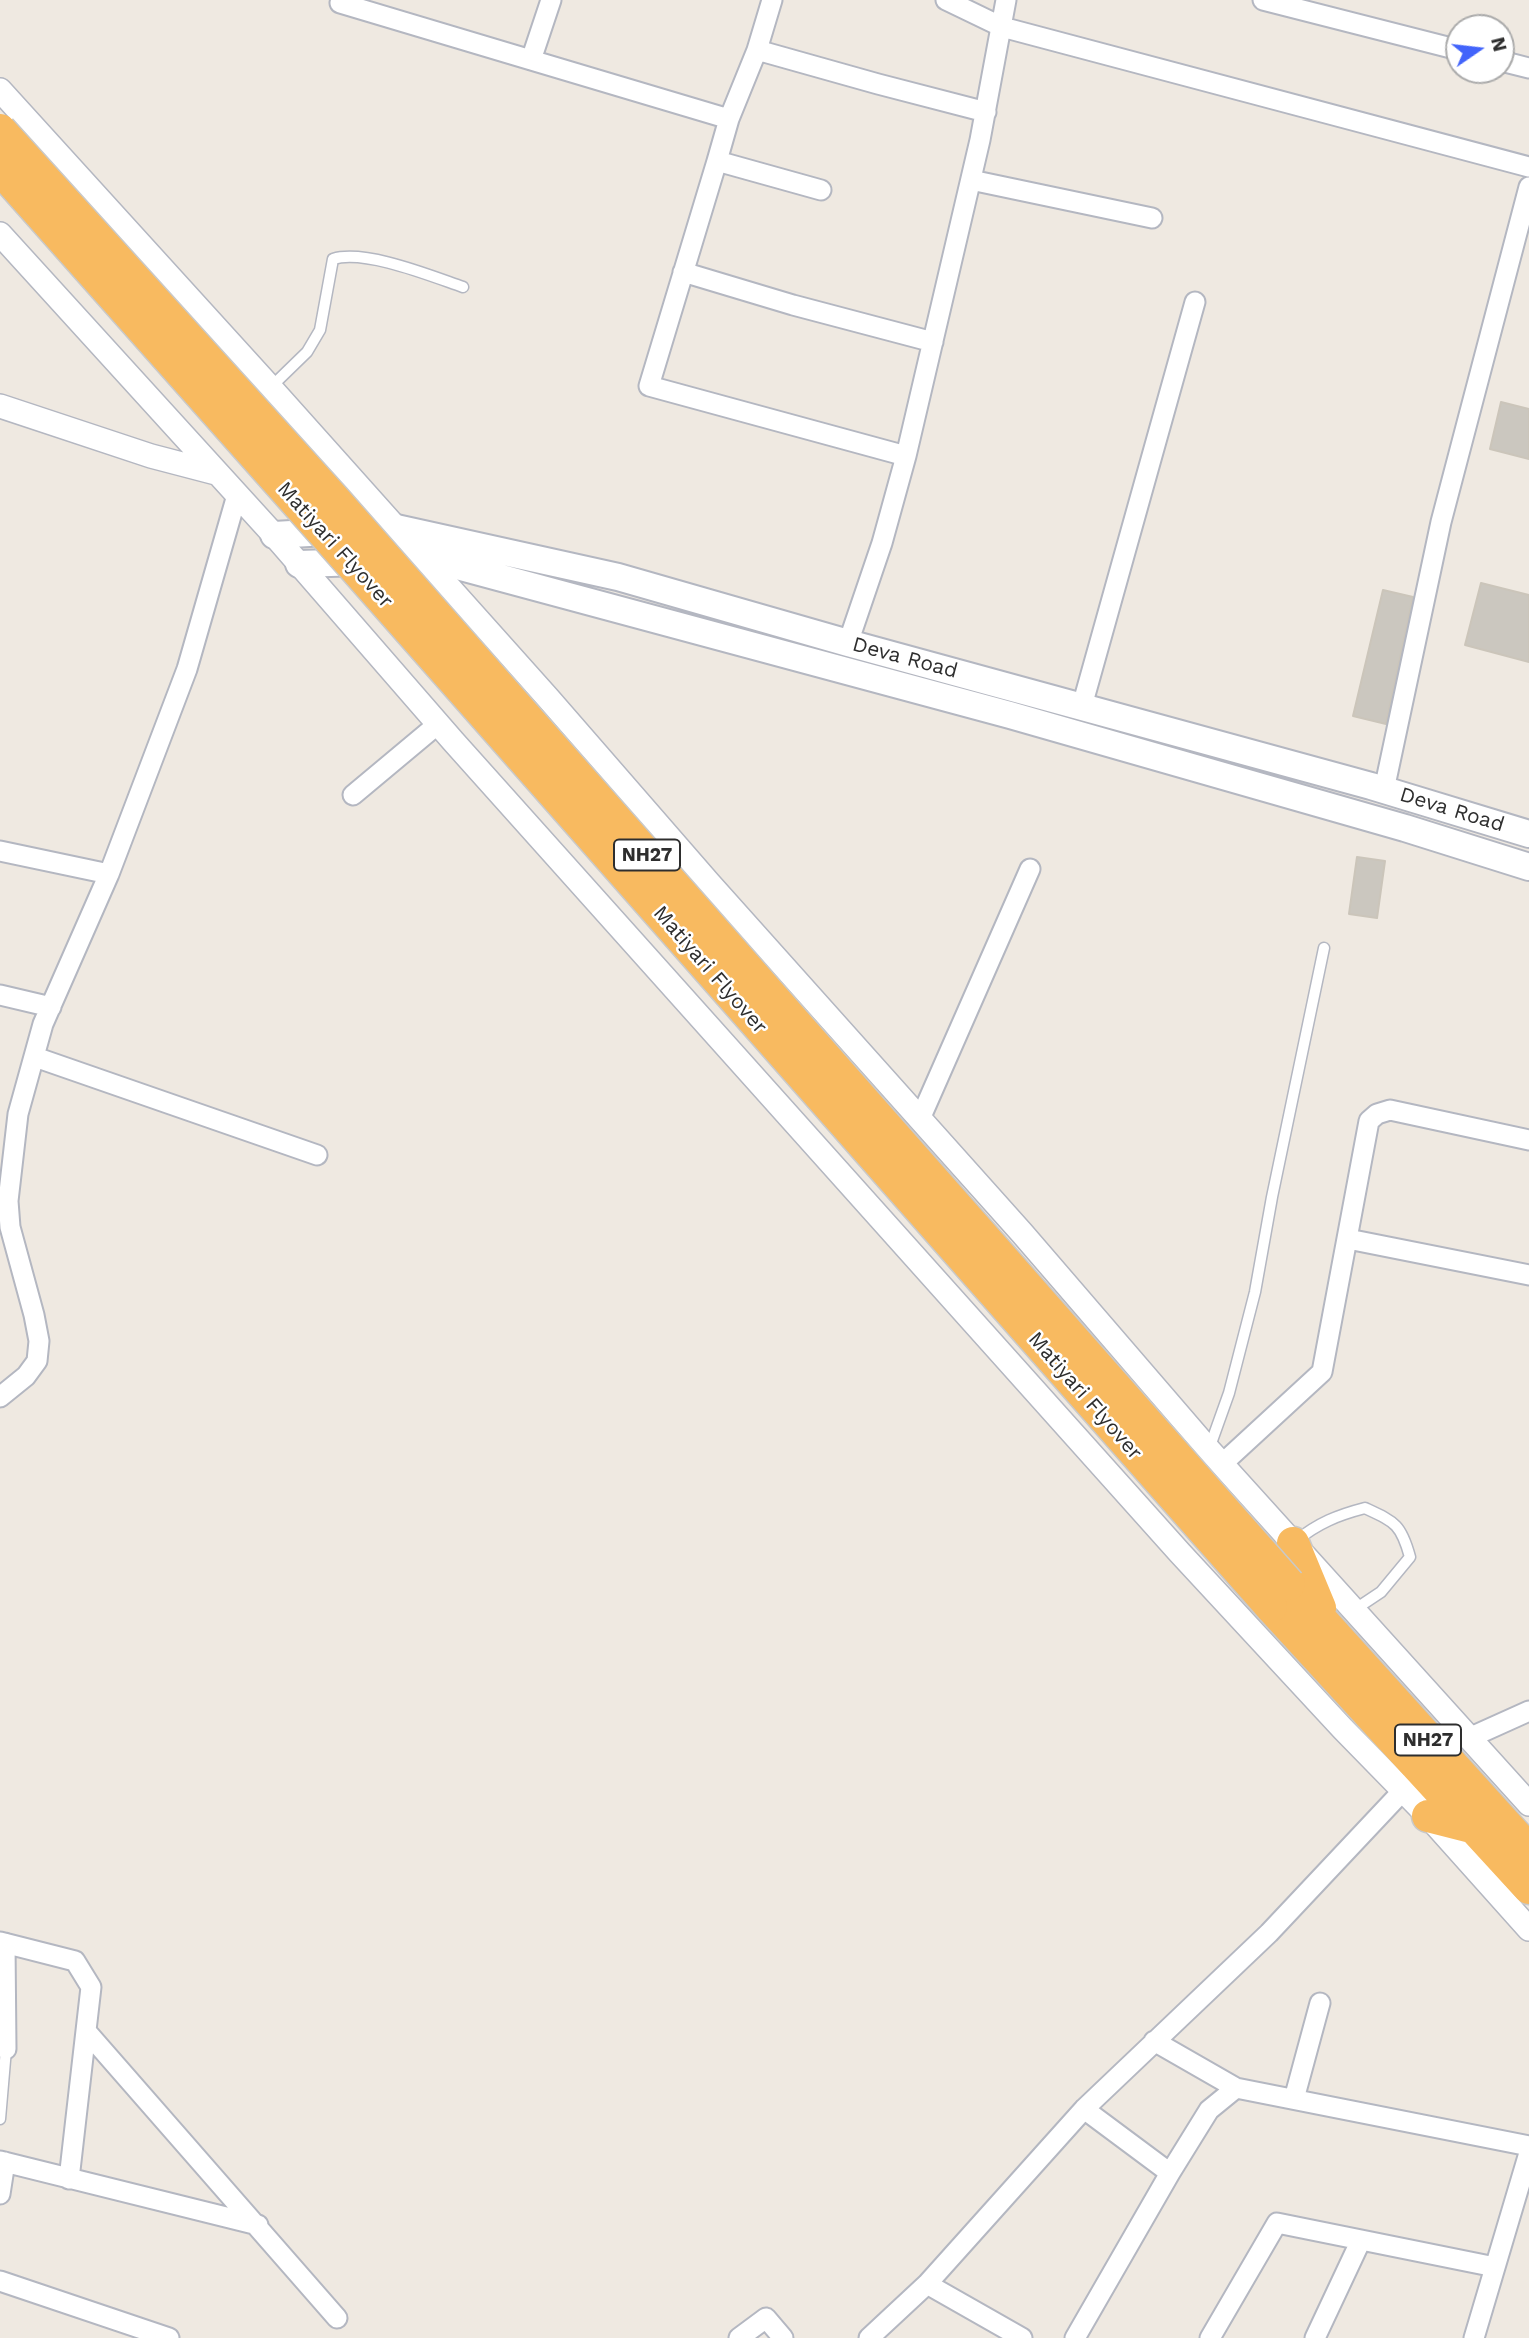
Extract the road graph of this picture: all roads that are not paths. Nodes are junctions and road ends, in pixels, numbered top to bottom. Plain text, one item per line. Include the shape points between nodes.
1 (551, 0) edge
2 (772, 0) edge
3 (946, 0) edge
4 (1006, 0) edge
5 (1263, 0) edge
6 (340, 3) dead end
7 (1002, 27) junction
8 (1445, 46) edge
9 (757, 50) junction
10 (531, 60) junction
11 (0, 90) edge
12 (986, 112) junction
13 (729, 119) junction
14 (0, 130) edge
15 (717, 161) junction
16 (1529, 167) edge
17 (0, 169) edge
18 (971, 180) junction
19 (1529, 187) edge
20 (821, 190) dead end
21 (1153, 219) dead end
22 (0, 234) edge
23 (683, 272) junction
24 (463, 287) dead end
25 (1195, 302) dead end
26 (933, 342) junction
27 (270, 387) junction
28 (0, 406) edge
29 (906, 456) junction
30 (216, 473) junction
31 (237, 495) junction
32 (396, 528) junction
33 (274, 535) junction
34 (424, 560) junction
35 (299, 564) junction
36 (848, 643) junction
37 (1082, 706) junction
38 (438, 724) junction
39 (1384, 790) junction
40 (353, 795) dead end
41 (1529, 834) edge
42 (0, 850) edge
43 (1529, 867) edge
44 (1030, 869) dead end
45 (110, 874) junction
46 (1324, 948) dead end
47 (0, 995) edge
48 (51, 1007) junction
49 (35, 1057) junction
50 (920, 1119) junction
51 (1529, 1140) edge
52 (317, 1155) dead end
53 (5, 1174) edge
54 (1348, 1238) junction
55 (1529, 1275) edge
56 (0, 1397) edge
57 (1216, 1457) junction
58 (1293, 1543) junction
59 (1280, 1596) junction
60 (1342, 1620) junction
61 (1529, 1711) edge
62 (1469, 1738) junction
63 (1413, 1780) junction
64 (1529, 1804) edge
65 (1428, 1816) junction
66 (1475, 1828) junction
67 (1529, 1850) edge
68 (1529, 1888) edge
69 (1529, 1929) edge
70 (3, 1942) edge
71 (1320, 2003) dead end
72 (86, 2031) junction
73 (1154, 2041) junction
74 (6, 2049) joint
75 (1236, 2088) junction
76 (1294, 2099) junction
77 (1084, 2109) junction
78 (0, 2119) edge
79 (1529, 2146) edge
80 (1529, 2152) edge
81 (2, 2162) edge
82 (1170, 2173) junction
83 (69, 2179) junction
84 (0, 2194) edge
85 (257, 2225) junction
86 (1361, 2240) junction
87 (1495, 2267) junction
88 (0, 2281) edge
89 (927, 2284) junction
90 (337, 2318) dead end
91 (164, 2337) edge
92 (739, 2338) edge
93 (783, 2338) edge
94 (869, 2338) edge
95 (1022, 2338) edge
96 (1075, 2338) edge
97 (1210, 2338) edge
98 (1315, 2338) edge
99 (1474, 2338) edge

1 - 10 street
2 - 9 street
3 - 7 street
4 - 7 street
5 - 8 street
6 - 10 street
7 - 12 street
7 - 16 street
9 - 12 street
9 - 13 street
10 - 13 street
11 - 27 street
12 - 18 street
13 - 15 street
14 - 59 highway, Matiyari Flyover / NH27, bridge via 334,499
15 - 20 street
15 - 23 street
17 - 59 highway, Matiyari Flyover / NH27, bridge
18 - 21 street
18 - 26 street
19 - 39 street via 1441,522
22 - 30 street
23 - 26 street
23 - 29 street via 649,386
24 - 27 lane via 396,265 346,255 333,259 320,330 307,352
25 - 37 street
26 - 29 street
27 - 32 street
28 - 30 street
29 - 36 street
30 - 31 street
31 - 33 street
31 - 45 street via 187,669
32 - 33 main road, Deva Road
32 - 34 street
32 - 36 main road, Deva Road via 618,577
33 - 35 street
34 - 35 main road, Deva Road
34 - 43 main road, Deva Road via 1010,715
34 - 50 street
35 - 38 street
36 - 37 main road, Deva Road
37 - 39 main road, Deva Road
38 - 40 street
38 - 63 street via 1180,1553 1343,1729
39 - 41 main road, Deva Road
42 - 45 street
44 - 50 street
45 - 48 street
46 - 57 lane via 1255,1292
47 - 48 street
48 - 49 street
49 - 52 street
49 - 53 street
50 - 57 street
51 - 54 street via 1390,1110 1377,1114 1369,1121
53 - 56 street via 10,1227 39,1341 37,1361
54 - 55 street
54 - 57 street via 1322,1372
57 - 58 street
58 - 60 highway
58 - 60 lane via 1331,1518 1365,1508 1394,1521 1410,1557 1381,1592
59 - 60 highway, Matiyari Flyover / NH27
59 - 63 highway, Matiyari Flyover / NH27
60 - 62 street
60 - 67 highway, NH27
61 - 62 street
62 - 64 street
63 - 65 street
63 - 66 highway, NH27
63 - 73 street via 1269,1933
65 - 66 highway
65 - 69 street
66 - 68 highway, NH27
70 - 72 street via 75,1961 91,1987
70 - 74 street
71 - 76 street
72 - 83 street
72 - 85 street
73 - 75 street
73 - 77 street
74 - 78 lane
75 - 76 street
75 - 82 street via 1209,2110
76 - 79 street
77 - 82 street
77 - 89 street
80 - 87 street
81 - 83 street
81 - 84 street
82 - 96 street
83 - 85 street
85 - 90 street
86 - 87 street
86 - 97 street via 1278,2223
86 - 98 street
87 - 99 street
88 - 91 street
89 - 94 street
89 - 95 street
92 - 93 street via 766,2318

